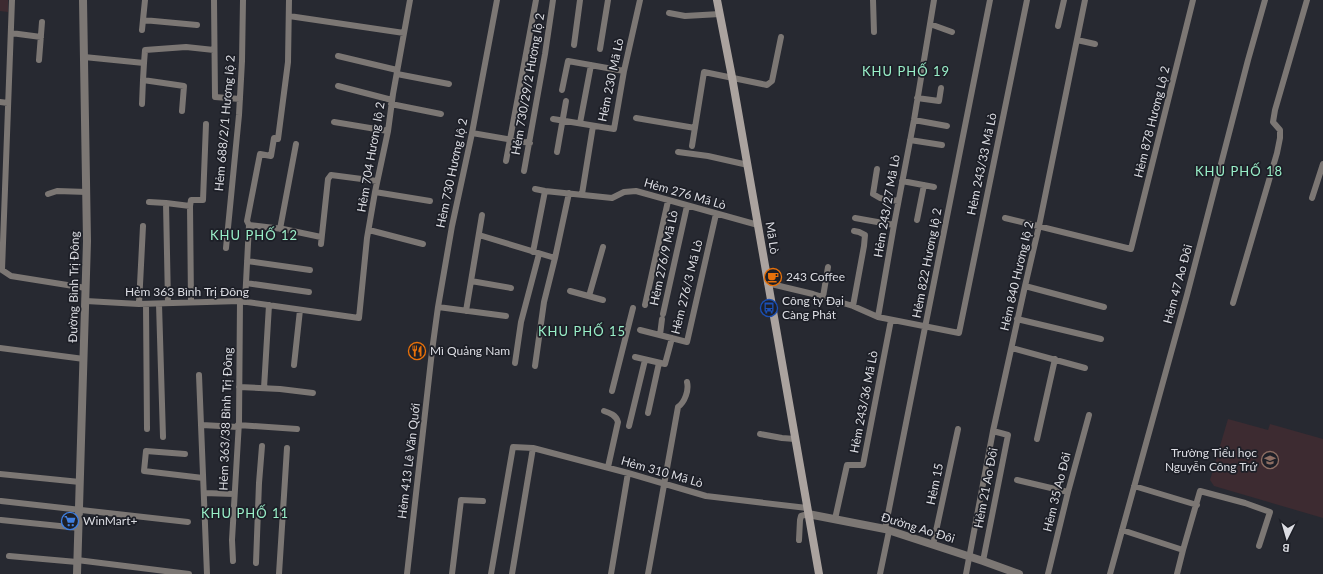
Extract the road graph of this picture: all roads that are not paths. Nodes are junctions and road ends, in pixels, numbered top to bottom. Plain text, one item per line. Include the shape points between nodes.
1 (12, 0) edge
2 (83, 0) edge
3 (145, 0) edge
4 (214, 0) edge
5 (243, 0) edge
6 (289, 0) edge
7 (410, 0) edge
8 (497, 0) edge
9 (536, 0) edge
10 (553, 0) edge
11 (580, 0) edge
12 (608, 0) edge
13 (640, 0) edge
14 (717, 0) edge
15 (873, 0) edge
16 (934, 0) edge
17 (990, 0) edge
18 (1026, 0) edge
19 (1064, 0) edge
20 (1085, 0) edge
21 (1193, 0) edge
22 (1265, 0) edge
23 (1307, 0) edge
24 (669, 13) dead end
25 (720, 14) junction
26 (289, 16) junction
27 (143, 20) junction
28 (42, 22) dead end
29 (930, 24) junction
30 (197, 25) dead end
31 (1058, 26) dead end
32 (142, 30) dead end
33 (874, 32) dead end
34 (952, 32) dead end
35 (11, 33) junction
36 (404, 33) junction
37 (41, 37) junction
38 (781, 37) dead end
39 (1077, 40) junction
40 (1095, 44) dead end
41 (574, 45) dead end
42 (214, 50) junction
43 (600, 50) dead end
44 (338, 56) dead end
45 (84, 57) junction
46 (39, 60) dead end
47 (144, 63) junction
48 (591, 65) junction
49 (624, 70) junction
50 (397, 72) junction
51 (732, 77) junction
52 (143, 80) junction
53 (450, 84) dead end
54 (338, 86) dead end
55 (941, 88) dead end
56 (562, 90) dead end
57 (918, 98) junction
58 (240, 99) junction
59 (566, 101) dead end
60 (0, 102) edge
61 (392, 102) junction
62 (8, 103) junction
63 (142, 104) dead end
64 (182, 111) dead end
65 (441, 114) dead end
66 (636, 118) dead end
67 (553, 119) dead end
68 (914, 120) junction
69 (563, 121) junction
70 (334, 122) dead end
71 (580, 123) junction
72 (206, 124) dead end
73 (594, 126) junction
74 (947, 126) dead end
75 (695, 128) junction
76 (388, 131) junction
77 (472, 133) junction
78 (0, 138) edge
79 (7, 139) junction
80 (510, 140) junction
81 (910, 140) junction
82 (530, 143) junction
83 (296, 144) dead end
84 (942, 145) dead end
85 (692, 146) dead end
86 (557, 152) dead end
87 (678, 152) dead end
88 (506, 161) dead end
89 (1323, 164) edge
90 (748, 165) junction
91 (877, 169) dead end
92 (524, 171) dead end
93 (3, 172) edge
94 (377, 181) junction
95 (902, 181) junction
96 (924, 185) junction
97 (934, 187) dead end
98 (535, 189) dead end
99 (544, 191) junction
100 (87, 192) junction
101 (375, 192) junction
102 (569, 193) junction
103 (48, 194) dead end
104 (582, 194) junction
105 (1312, 198) dead end
106 (430, 201) dead end
107 (668, 201) junction
108 (898, 201) junction
109 (149, 202) dead end
110 (166, 203) junction
111 (2, 204) edge
112 (190, 206) junction
113 (687, 206) junction
114 (482, 214) dead end
115 (716, 214) junction
116 (855, 218) dead end
117 (1005, 218) dead end
118 (917, 220) dead end
119 (249, 225) junction
120 (758, 225) junction
121 (894, 225) junction
122 (143, 226) dead end
123 (1039, 226) junction
124 (280, 229) junction
125 (369, 230) junction
126 (854, 231) dead end
127 (2, 233) edge
128 (479, 235) junction
129 (321, 237) junction
130 (321, 244) dead end
131 (423, 244) dead end
132 (603, 247) dead end
133 (226, 248) dead end
134 (536, 253) junction
135 (555, 258) junction
136 (247, 260) junction
137 (828, 267) dead end
138 (310, 270) dead end
139 (246, 282) junction
140 (471, 282) junction
141 (767, 283) junction
142 (1025, 286) junction
143 (86, 288) junction
144 (511, 288) dead end
145 (570, 291) dead end
146 (309, 292) dead end
147 (589, 296) junction
148 (823, 297) junction
149 (603, 300) dead end
150 (86, 301) junction
151 (242, 301) junction
152 (191, 302) junction
153 (168, 303) junction
154 (139, 304) junction
155 (146, 304) junction
156 (158, 304) junction
157 (1233, 304) dead end
158 (269, 305) junction
159 (645, 305) dead end
160 (853, 306) junction
161 (438, 307) junction
162 (1104, 307) dead end
163 (633, 308) dead end
164 (300, 310) junction
165 (466, 311) junction
166 (506, 316) dead end
167 (878, 317) junction
168 (359, 318) joint
169 (1017, 318) junction
170 (891, 320) junction
171 (926, 327) junction
172 (640, 330) dead end
173 (660, 335) junction
174 (672, 338) junction
175 (1101, 339) dead end
176 (0, 348) edge
177 (1012, 348) junction
178 (432, 351) joint
179 (635, 357) dead end
180 (84, 359) junction
181 (1055, 359) junction
182 (644, 360) junction
183 (515, 363) dead end
184 (659, 363) junction
185 (294, 365) dead end
186 (536, 366) dead end
187 (1085, 368) dead end
188 (199, 375) dead end
189 (687, 382) dead end
190 (239, 387) junction
191 (264, 388) junction
192 (612, 391) dead end
193 (313, 393) dead end
194 (604, 411) dead end
195 (648, 413) dead end
196 (1089, 415) dead end
197 (202, 425) junction
198 (238, 426) junction
199 (629, 426) dead end
200 (958, 428) dead end
201 (147, 429) dead end
202 (297, 429) dead end
203 (993, 431) junction
204 (760, 434) dead end
205 (163, 437) dead end
206 (795, 439) junction
207 (1037, 439) dead end
208 (262, 446) dead end
209 (287, 448) dead end
210 (533, 448) junction
211 (185, 454) dead end
212 (608, 468) junction
213 (628, 473) junction
214 (0, 474) edge
215 (203, 478) junction
216 (1016, 480) dead end
217 (80, 482) junction
218 (664, 484) junction
219 (1134, 486) junction
220 (1068, 492) junction
221 (204, 493) junction
222 (234, 494) junction
223 (1, 501) dead end
224 (483, 501) dead end
225 (1197, 505) junction
226 (80, 509) junction
227 (807, 511) junction
228 (835, 519) junction
229 (1, 520) edge
230 (188, 522) dead end
231 (79, 528) junction
232 (887, 530) junction
233 (1122, 530) junction
234 (799, 540) dead end
235 (933, 545) junction
236 (1259, 546) dead end
237 (1183, 550) junction
238 (9, 556) dead end
239 (969, 556) junction
240 (77, 561) junction
241 (233, 561) dead end
242 (983, 561) junction
243 (256, 563) dead end
244 (157, 572) edge
245 (77, 574) edge
246 (185, 574) edge
247 (207, 574) edge
248 (279, 574) edge
249 (407, 574) edge
250 (452, 574) edge
251 (491, 574) edge
252 (512, 574) edge
253 (611, 574) edge
254 (648, 574) edge
255 (819, 574) edge
256 (880, 574) edge
257 (966, 574) edge
258 (1019, 574) edge
259 (1048, 574) edge
260 (1110, 574) edge
261 (1177, 574) edge

1 - 35 street
2 - 45 street, Đường Bình Trị Đông
3 - 27 street
4 - 42 street
5 - 58 street, Hẻm 688/2/1 Hương lộ 2
6 - 26 street
7 - 36 street, Hẻm 704 Hương lộ 2
8 - 77 street, Hẻm 730 Hương lộ 2
9 - 80 street
10 - 82 street, Hẻm 730/29/2 Hương lộ 2
11 - 41 street
12 - 43 street
13 - 49 street, Hẻm 230 Mã Lò
14 - 25 main road, Mã Lò
15 - 33 street
16 - 29 street, Hẻm 243/27 Mã Lò
17 - 171 street, Hẻm 822 Hương lộ 2
18 - 171 street, Hẻm 243/33 Mã Lò via 959,333
19 - 31 street
20 - 39 street, Hẻm 840 Hương lộ 2
21 - 123 street, Hẻm 878 Hương Lộ 2 via 1131,249
22 - 219 street, Hẻm 47 Ao Đôi
23 - 157 street via 1275,110 1273,122 1280,130 1278,153
24 - 25 street via 685,16
25 - 51 main road, Mã Lò
26 - 36 street
26 - 119 street, Hẻm 363/38 Bình Trị Đông via 288,62 278,139 274,138 270,156 260,154
27 - 30 street
27 - 32 street
28 - 37 street
29 - 34 street
29 - 57 street, Hẻm 243/27 Mã Lò
35 - 37 street
35 - 62 street
36 - 50 street, Hẻm 704 Hương lộ 2
37 - 46 street
38 - 51 street via 770,83 758,84
39 - 40 street
39 - 123 street, Hẻm 840 Hương lộ 2
42 - 47 street via 145,50
42 - 58 street via 215,97
44 - 50 street
45 - 47 street
45 - 100 street, Đường Bình Trị Đông
47 - 52 street
48 - 49 street
48 - 56 street via 568,61
48 - 71 street
49 - 73 street, Hẻm 230 Mã Lò via 614,129
50 - 53 street
50 - 61 street, Hẻm 704 Hương lộ 2
51 - 75 street via 704,72
51 - 90 main road, Mã Lò
52 - 63 street
52 - 64 street via 184,86
54 - 61 street
55 - 57 street via 939,101
57 - 68 street, Hẻm 243/27 Mã Lò
58 - 133 street, Hẻm 688/2/1 Hương lộ 2
59 - 69 street
60 - 62 street
61 - 65 street
61 - 76 street, Hẻm 704 Hương lộ 2
62 - 79 street
66 - 75 street
67 - 69 street, Hẻm 230 Mã Lò
68 - 74 street
68 - 81 street, Hẻm 243/27 Mã Lò
69 - 71 street, Hẻm 230 Mã Lò
69 - 86 street
70 - 76 street
71 - 73 street, Hẻm 230 Mã Lò
72 - 112 street via 203,200 191,200
73 - 104 street
75 - 85 street
76 - 94 street, Hẻm 704 Hương lộ 2
77 - 80 street
77 - 161 street, Hẻm 730 Hương lộ 2
78 - 79 street
79 - 93 street
80 - 82 street
80 - 88 street
81 - 84 street
81 - 95 street, Hẻm 243/27 Mã Lò
82 - 92 street, Hẻm 730/29/2 Hương lộ 2
83 - 124 street
87 - 90 street
89 - 105 street
90 - 120 main road, Mã Lò
91 - 108 street via 873,194
93 - 111 street
94 - 101 street, Hẻm 704 Hương lộ 2
94 - 129 street via 330,175
95 - 96 street
95 - 108 street, Hẻm 243/27 Mã Lò
96 - 97 street
96 - 118 street
98 - 99 street, Hẻm 276 Mã Lò
99 - 102 street, Hẻm 276 Mã Lò
99 - 134 street
100 - 103 street via 57,191
100 - 143 street, Đường Bình Trị Đông
101 - 106 street
101 - 125 street, Hẻm 704 Hương lộ 2
102 - 104 street, Hẻm 276 Mã Lò
102 - 135 street
104 - 107 street, Hẻm 276 Mã Lò via 612,198 624,192 636,192
107 - 113 street, Hẻm 276 Mã Lò
107 - 159 street
108 - 121 street, Hẻm 243/27 Mã Lò
109 - 110 street
110 - 112 street
110 - 153 street
111 - 127 street
112 - 152 street
113 - 115 street, Hẻm 276 Mã Lò
113 - 173 street, Hẻm 276/9 Mã Lò
114 - 128 street
115 - 120 street, Hẻm 276 Mã Lò
115 - 174 street, Hẻm 276/3 Mã Lò via 687,342
116 - 121 street
117 - 123 street
119 - 124 street
119 - 136 street, Hẻm 363/38 Bình Trị Đông
120 - 141 main road, Mã Lò
121 - 167 street, Hẻm 243/27 Mã Lò
122 - 154 street
123 - 142 street, Hẻm 840 Hương lộ 2
124 - 129 street
125 - 131 street
125 - 168 street, Hẻm 704 Hương lộ 2
126 - 160 street via 865,235
127 - 143 street via 2,270 11,276
128 - 134 street
128 - 140 street
129 - 130 street
132 - 147 street
134 - 135 street
134 - 183 street
135 - 186 street via 544,302
136 - 138 street
136 - 139 street, Hẻm 363/38 Bình Trị Đông
137 - 148 street
139 - 146 street
139 - 151 street, Hẻm 363/38 Bình Trị Đông
140 - 144 street
140 - 165 street
141 - 148 street
141 - 206 main road, Mã Lò
142 - 162 street
142 - 169 street, Hẻm 840 Hương lộ 2
143 - 150 street, Đường Bình Trị Đông
145 - 147 street
147 - 149 street
148 - 160 street
150 - 154 street, Hẻm 363 Bình Trị Đông
150 - 180 street, Đường Bình Trị Đông
151 - 152 street, Hẻm 363 Bình Trị Đông
151 - 158 street, Hẻm 363 Bình Trị Đông
151 - 190 street, Hẻm 363/38 Bình Trị Đông
152 - 153 street, Hẻm 363 Bình Trị Đông
153 - 156 street, Hẻm 363 Bình Trị Đông
154 - 155 street, Hẻm 363 Bình Trị Đông
155 - 156 street, Hẻm 363 Bình Trị Đông
155 - 201 street
156 - 205 street
158 - 164 street, Hẻm 363 Bình Trị Đông
158 - 191 street
160 - 167 street
161 - 165 street
161 - 178 street, Hẻm 730 Hương lộ 2
163 - 192 street
164 - 168 street, Hẻm 363 Bình Trị Đông
164 - 185 street
165 - 166 street
167 - 170 street
169 - 175 street
169 - 177 street, Hẻm 840 Hương lộ 2
170 - 171 street
170 - 228 street, Hẻm 243/36 Mã Lò via 863,465 847,465
171 - 232 street, Hẻm 822 Hương lộ 2
172 - 173 street, Hẻm 276/3 Mã Lò
173 - 174 street, Hẻm 276/3 Mã Lò
174 - 184 street via 665,364
176 - 180 street
177 - 181 street
177 - 203 street, Hẻm 840 Hương lộ 2
178 - 249 street, Hẻm 413 Lê Văn Quới
179 - 182 street
180 - 217 street, Đường Bình Trị Đông
181 - 187 street
181 - 207 street
182 - 184 street
182 - 199 street
184 - 195 street
188 - 197 street
189 - 218 street via 683,404 678,407
190 - 191 street
190 - 198 street, Hẻm 363/38 Bình Trị Đông
191 - 193 street
194 - 212 street via 614,415 618,422
196 - 220 street, Hẻm 35 Ao Đôi
197 - 198 street
197 - 215 street
198 - 202 street
198 - 222 street, Hẻm 363/38 Bình Trị Đông
200 - 235 street, Hẻm 15
203 - 239 street, Hẻm 840 Hương lộ 2
203 - 242 street, Hẻm 21 Ao Đôi via 1008,435
204 - 206 street
206 - 227 main road, Mã Lò
208 - 243 street
209 - 248 street
210 - 212 street, Hẻm 310 Mã Lò
210 - 251 street, Hẻm 310 Mã Lò via 513,447
210 - 252 street
211 - 215 street via 146,451 144,471
212 - 213 street, Hẻm 310 Mã Lò
213 - 218 street, Hẻm 310 Mã Lò
213 - 253 street
214 - 217 street
215 - 221 street
216 - 220 street
217 - 226 street, Đường Bình Trị Đông
218 - 227 street, Hẻm 310 Mã Lò via 706,496
218 - 254 street
219 - 225 street
219 - 233 street, Hẻm 47 Ao Đôi
220 - 259 street, Hẻm 35 Ao Đôi
221 - 222 street
221 - 247 street
222 - 241 street, Hẻm 363/38 Bình Trị Đông
223 - 226 street
224 - 250 street via 461,500
225 - 236 street via 1200,491 1270,512
225 - 237 street
226 - 230 street
226 - 231 street, Đường Bình Trị Đông
227 - 228 street, Đường Ao Đôi
227 - 234 street via 801,516
227 - 255 main road, Mã Lò
228 - 232 street, Đường Ao Đôi
229 - 231 street
231 - 240 street, Đường Bình Trị Đông
232 - 235 street, Đường Ao Đôi
232 - 256 street, Hẻm 822 Hương lộ 2
233 - 237 street
233 - 260 street, Hẻm 47 Ao Đôi
235 - 239 street, Đường Ao Đôi
237 - 261 street
238 - 240 street
239 - 242 street, Đường Ao Đôi
239 - 257 street, Hẻm 840 Hương lộ 2
240 - 244 street
240 - 245 street, Đường Bình Trị Đông
242 - 258 street, Đường Ao Đôi
244 - 246 street

